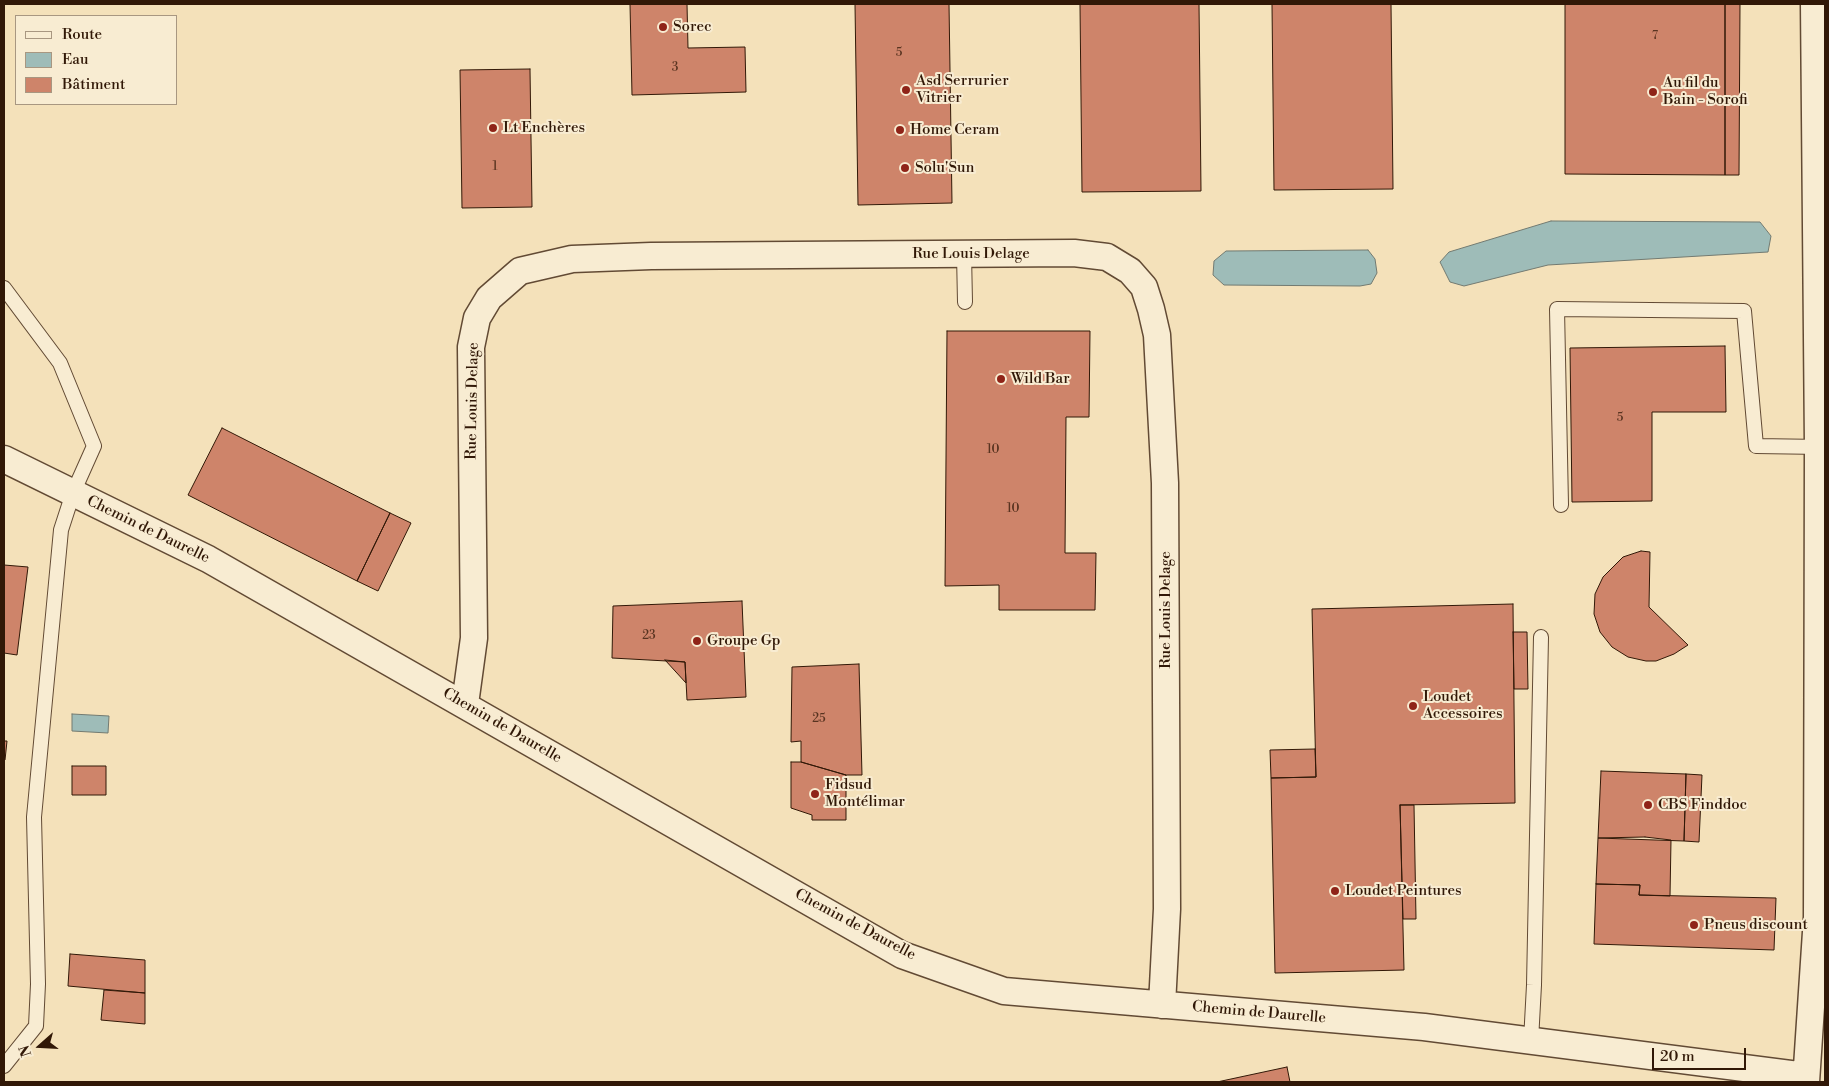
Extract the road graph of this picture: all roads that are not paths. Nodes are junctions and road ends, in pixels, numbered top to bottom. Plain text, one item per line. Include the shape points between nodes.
1 (1814, 4) edge
2 (964, 254) junction
3 (4, 288) edge
4 (965, 302) dead end
5 (1822, 447) edge
6 (4, 459) edge
7 (73, 493) junction
8 (1561, 505) dead end
9 (1541, 637) dead end
10 (464, 704) junction
11 (1162, 1005) junction
12 (1531, 1041) junction
13 (4, 1066) edge
14 (1806, 1079) edge

1 - 5 street
2 - 4 lane
2 - 10 street, Rue Louis Delage via 572,259 520,271 499,288 488,298 477,318 471,347 474,638
2 - 11 street, Rue Louis Delage via 1074,253 1107,257 1130,271 1144,287 1151,309 1157,335 1165,483 1168,909
3 - 7 lane via 60,363 94,446
5 - 8 lane via 1756,446 1744,311 1557,309
5 - 14 street via 1817,917
6 - 7 street, Chemin de Daurelle
7 - 10 street, Chemin de Daurelle via 208,559
7 - 13 lane via 61,530 34,817 36,1026
9 - 12 lane
10 - 11 street, Chemin de Daurelle via 902,954 1004,991
11 - 12 street, Chemin de Daurelle via 1424,1027
12 - 14 street, Chemin de Daurelle

